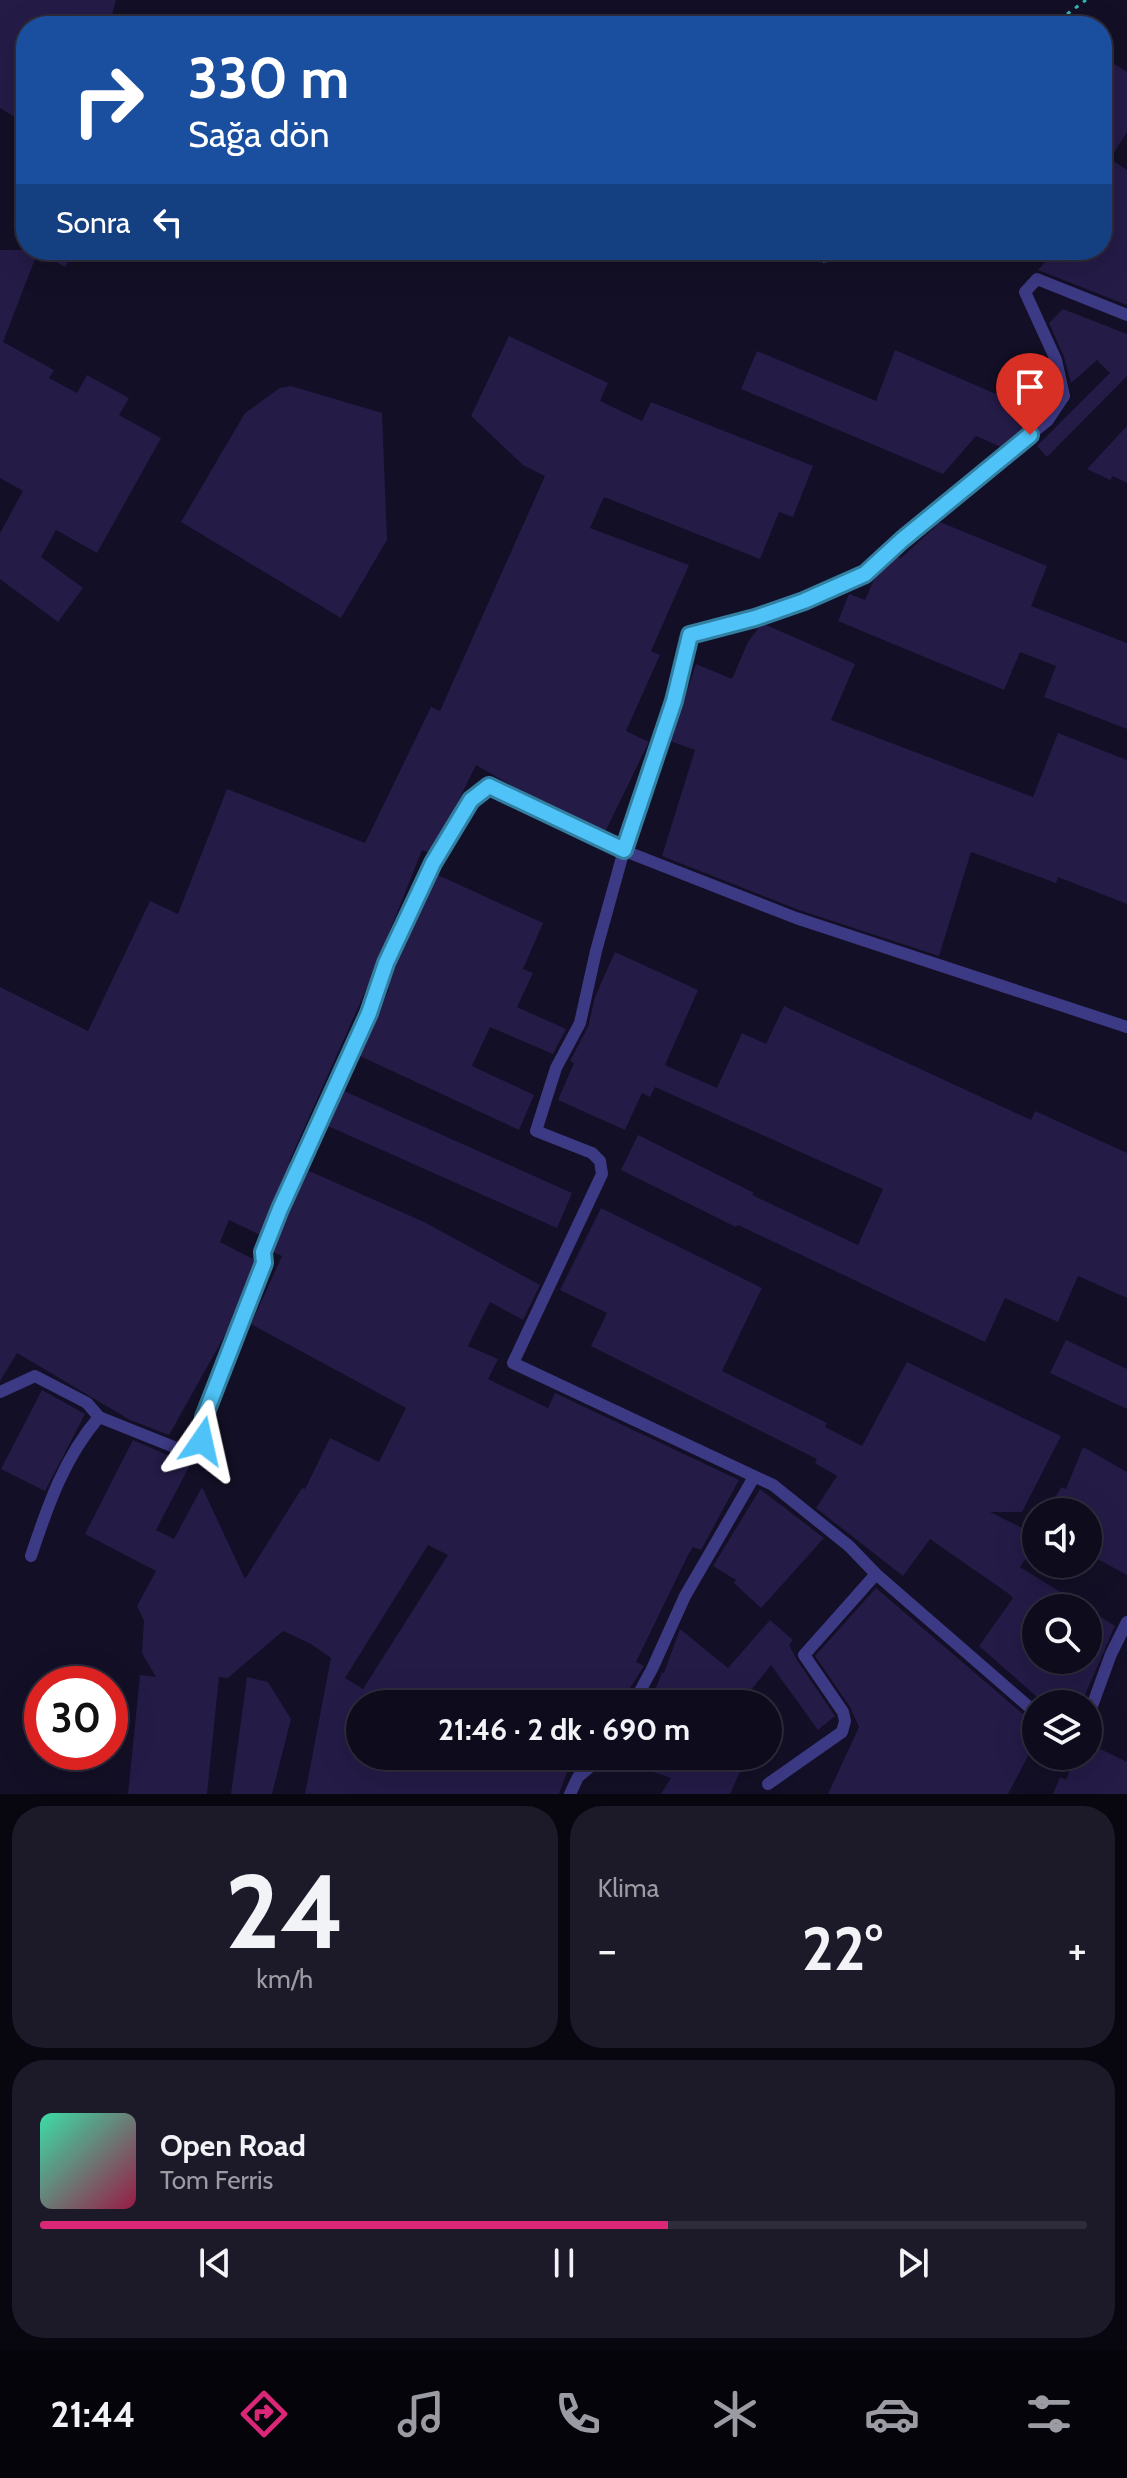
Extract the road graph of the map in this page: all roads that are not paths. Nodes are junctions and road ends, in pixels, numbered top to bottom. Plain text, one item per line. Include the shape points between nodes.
1 (1127, 315) edge
2 (624, 850) junction
3 (1127, 1027) edge
4 (0, 1392) edge
5 (99, 1417) junction
6 (754, 1477) junction
7 (31, 1556) dead end
8 (876, 1574) junction
9 (1127, 1622) edge
10 (641, 1690) edge
11 (1098, 1690) edge
12 (1022, 1701) edge
13 (586, 1770) edge
14 (768, 1784) dead end
15 (570, 1794) edge

1 - 2 street via 1037,279 1025,292 1056,360 1064,396 1048,420 865,574 813,598 690,635 674,701
2 - 3 street via 796,918
2 - 5 street via 489,786 471,800 433,863 386,963 369,1013 280,1209 204,1417 202,1441 184,1451
2 - 6 street via 580,1023 556,1068 536,1131 592,1153 602,1174 513,1363
4 - 5 street via 35,1376 87,1403
5 - 7 street via 78,1442
6 - 8 street via 773,1485
6 - 10 street via 685,1596
8 - 12 street
8 - 14 street via 804,1655 843,1712 842,1732
9 - 11 street
13 - 15 street

